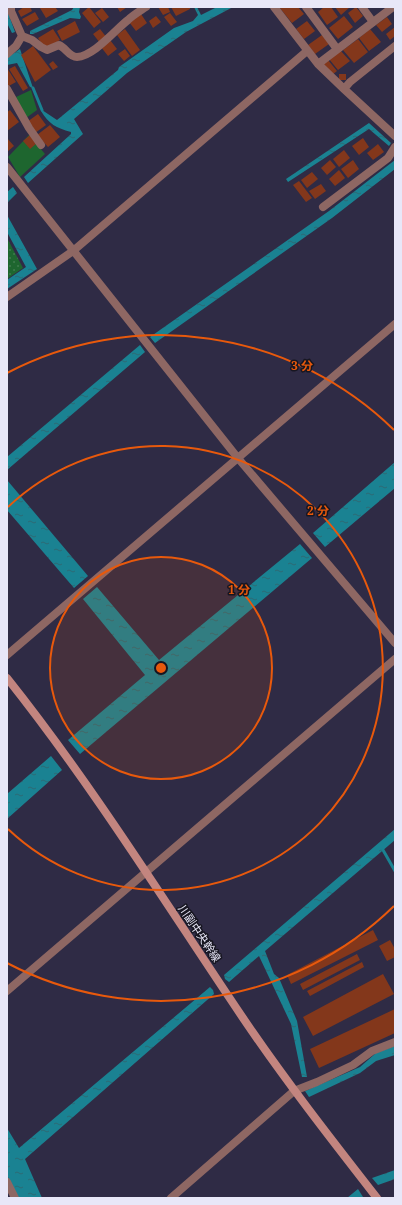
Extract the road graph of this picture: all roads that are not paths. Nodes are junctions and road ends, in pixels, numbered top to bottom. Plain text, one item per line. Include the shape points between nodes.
1 (11, 7) edge
2 (146, 7) edge
3 (274, 7) edge
4 (306, 7) edge
5 (362, 7) edge
6 (393, 7) edge
7 (373, 22) junction
8 (22, 36) junction
9 (395, 46) edge
10 (337, 49) junction
11 (307, 51) junction
12 (7, 54) edge
13 (318, 64) junction
14 (7, 89) edge
15 (344, 89) junction
16 (395, 136) edge
17 (41, 145) dead end
18 (395, 147) edge
19 (7, 167) edge
20 (324, 207) dead end
21 (73, 251) junction
22 (7, 297) edge
23 (395, 324) edge
24 (237, 457) junction
25 (395, 643) edge
26 (7, 655) edge
27 (395, 659) edge
28 (7, 678) edge
29 (146, 873) junction
30 (7, 991) edge
31 (395, 1042) edge
32 (294, 1091) junction
33 (7, 1182) edge
34 (15, 1198) edge
35 (171, 1198) edge
36 (377, 1198) edge

1 - 8 street
2 - 8 street via 85,55 76,57 60,45 47,50
3 - 11 street
4 - 10 street
5 - 7 street
6 - 7 street
7 - 10 street
8 - 12 street
9 - 15 street
10 - 13 street
11 - 13 street
11 - 21 street
13 - 15 street
14 - 17 street
15 - 16 street
18 - 20 street via 388,158
19 - 21 street
21 - 22 street
21 - 24 street
23 - 24 street
24 - 25 street
24 - 26 street
27 - 29 street
28 - 29 street, 川副中央幹線 via 43,724
29 - 30 street
29 - 32 street, 川副中央幹線
31 - 32 street via 372,1051 353,1065
32 - 35 street
32 - 36 street, 川副中央幹線
33 - 34 street

